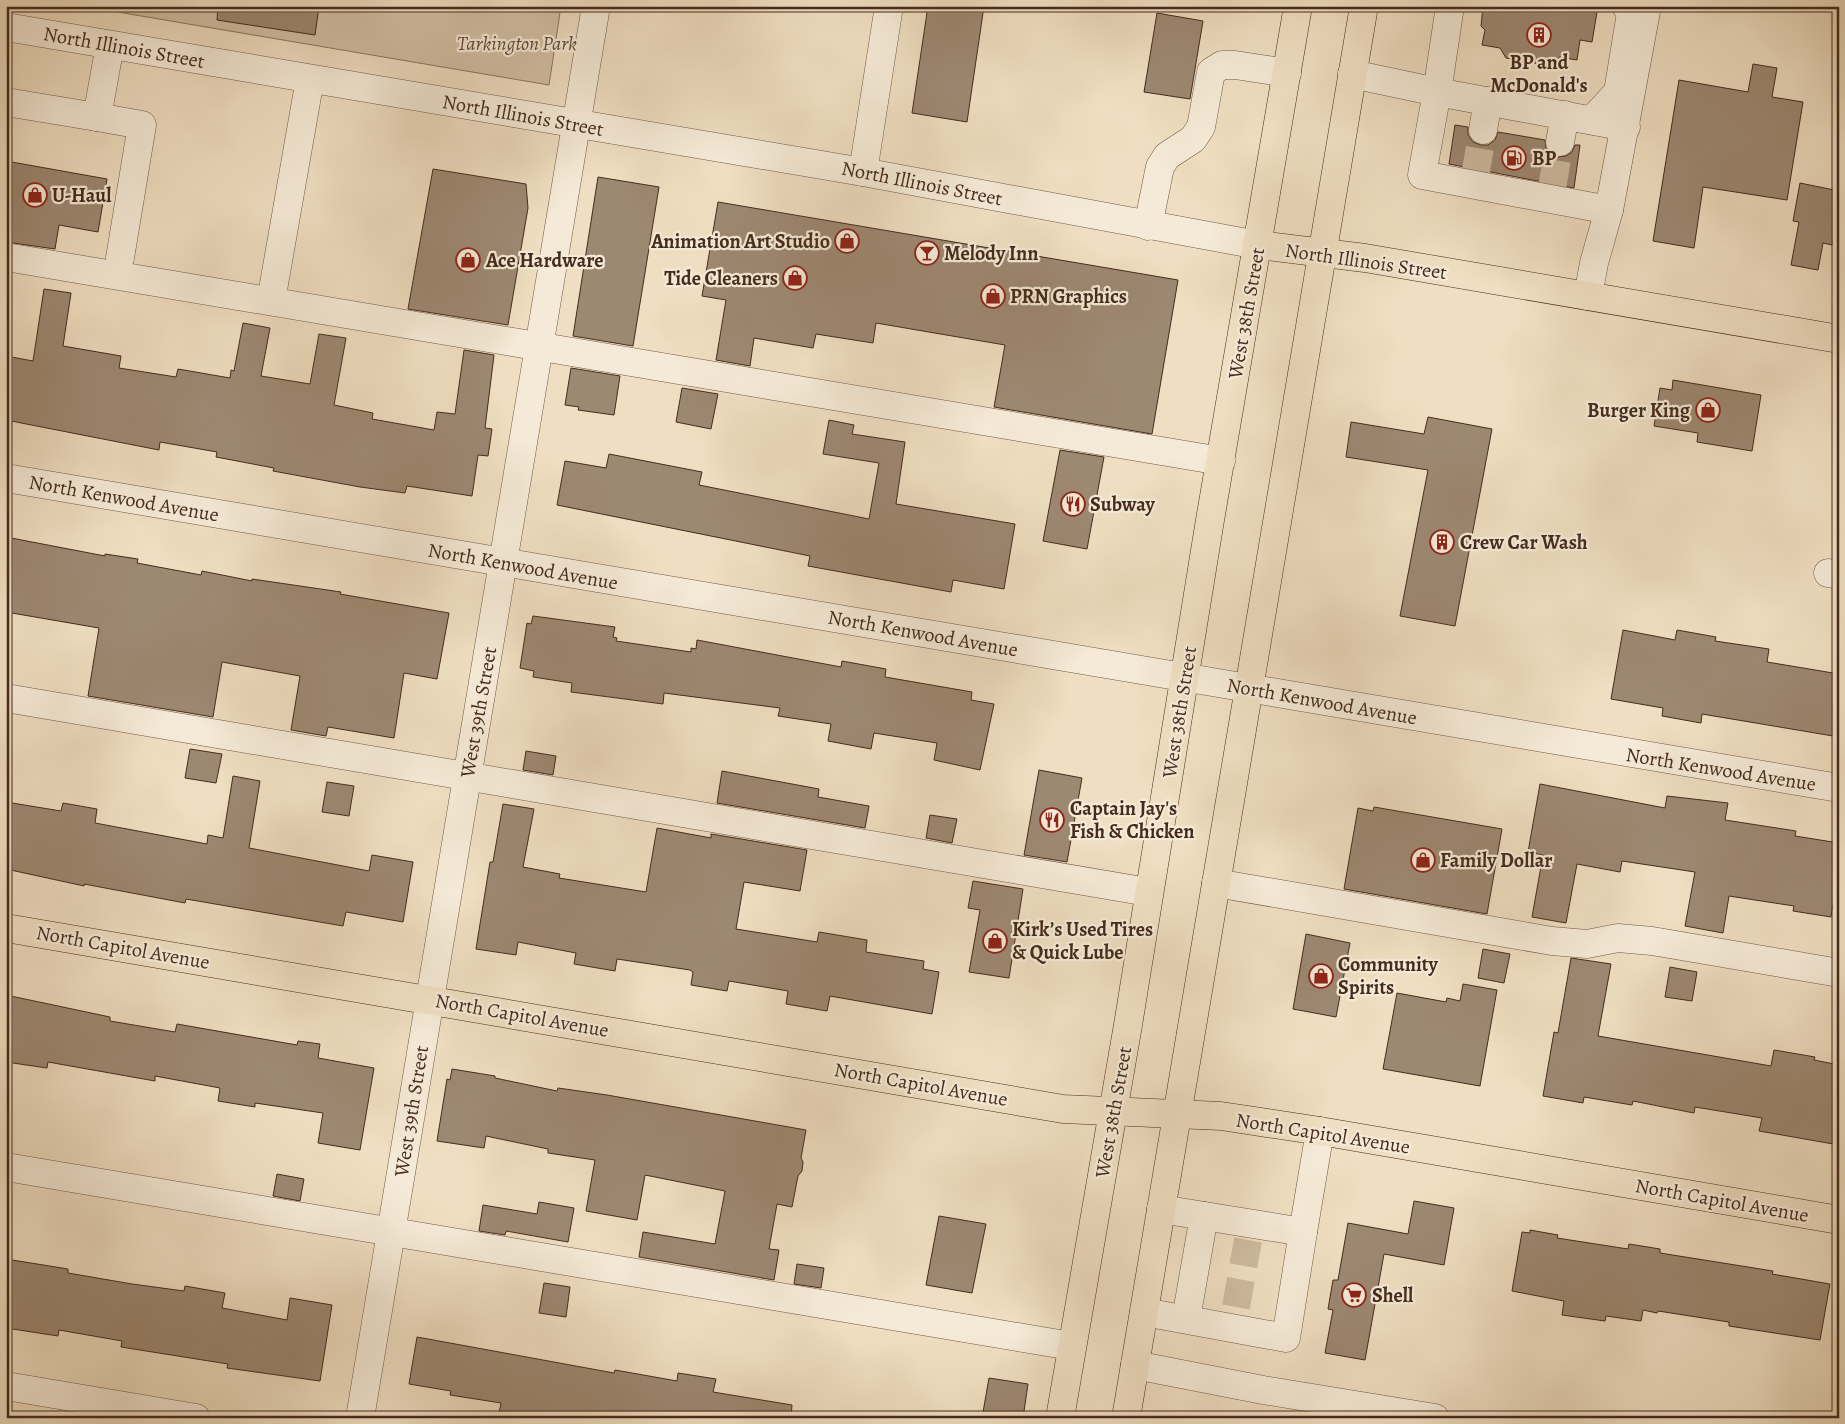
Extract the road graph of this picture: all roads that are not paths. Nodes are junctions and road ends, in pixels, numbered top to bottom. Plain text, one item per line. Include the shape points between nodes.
1 (596, 6) edge
2 (889, 6) edge
3 (1298, 6) edge
4 (1364, 6) edge
5 (1450, 6) edge
6 (1626, 6) edge
7 (1647, 6) edge
8 (6, 26) edge
9 (110, 45) junction
10 (1288, 73) junction
11 (1352, 74) junction
12 (310, 79) junction
13 (1437, 92) junction
14 (1488, 101) junction
15 (6, 102) edge
16 (1566, 115) junction
17 (97, 117) junction
18 (1592, 120) junction
19 (576, 124) junction
20 (1626, 127) junction
21 (1483, 130) tunnel mouth
22 (1560, 142) tunnel mouth
23 (863, 172) junction
24 (1609, 210) junction
25 (1148, 226) junction
26 (1258, 245) junction
27 (1323, 253) junction
28 (6, 257) edge
29 (120, 258) dead end
30 (1588, 296) junction
31 (271, 301) junction
32 (1839, 339) edge
33 (540, 346) junction
34 (1221, 461) junction
35 (6, 478) edge
36 (504, 562) junction
37 (1184, 678) junction
38 (1248, 689) junction
39 (6, 698) edge
40 (467, 776) junction
41 (1839, 788) edge
42 (1216, 883) junction
43 (1148, 892) junction
44 (6, 928) edge
45 (1839, 974) edge
46 (429, 999) junction
47 (1113, 1111) junction
48 (1177, 1113) junction
49 (1320, 1131) junction
50 (6, 1167) edge
51 (1161, 1210) junction
52 (1204, 1216) junction
53 (1839, 1220) edge
54 (391, 1232) junction
55 (1302, 1232) junction
56 (1144, 1312) junction
57 (1186, 1319) junction
58 (1071, 1346) junction
59 (1135, 1365) junction
60 (6, 1386) edge
61 (196, 1418) edge
62 (360, 1418) edge
63 (1060, 1418) edge
64 (1126, 1418) edge
65 (1435, 1418) edge

1 - 19 street, West 39th Street
2 - 23 street
3 - 10 main road, West 38th Street
4 - 11 main road
5 - 13 street
6 - 18 street via 1631,13 1618,92
7 - 20 street
8 - 9 street, North Illinois Street
9 - 12 street, North Illinois Street
9 - 17 street
10 - 25 street via 1235,65 1222,65 1211,72 1201,127 1193,139 1167,156 1160,167
10 - 26 main road, West 38th Street
11 - 13 street
11 - 27 main road
12 - 19 street, North Illinois Street
12 - 31 street
13 - 14 street
13 - 24 street via 1422,175 1474,180 1551,194
14 - 16 street
14 - 21 street
15 - 17 street
16 - 18 street
16 - 22 street
17 - 29 street via 142,125
18 - 20 street
19 - 23 street, North Illinois Street
19 - 33 street, West 39th Street
20 - 24 street
23 - 25 street, North Illinois Street
24 - 30 street
25 - 26 street, North Illinois Street
26 - 27 main road, North Illinois Street
26 - 34 main road, West 38th Street
27 - 30 main road, North Illinois Street
27 - 38 main road
28 - 31 street
30 - 32 main road, North Illinois Street
31 - 33 street
33 - 34 street
33 - 36 street, West 39th Street
34 - 37 main road, West 38th Street
35 - 36 street, North Kenwood Avenue
36 - 37 street, North Kenwood Avenue
36 - 40 street, West 39th Street
37 - 38 street, North Kenwood Avenue
37 - 43 main road, West 38th Street
38 - 41 street, North Kenwood Avenue
38 - 42 main road
39 - 40 street
40 - 43 street
40 - 46 street, West 39th Street
42 - 45 street via 1552,941 1587,944 1618,938 1652,941
42 - 48 main road
43 - 47 main road, West 38th Street
44 - 46 main road, North Capitol Avenue
46 - 47 main road, North Capitol Avenue via 1063,1109
46 - 54 street, West 39th Street
47 - 48 main road, North Capitol Avenue
47 - 58 main road, West 38th Street
48 - 49 main road, North Capitol Avenue via 1221,1116
48 - 51 main road
49 - 53 main road, North Capitol Avenue
49 - 55 street
50 - 54 street
51 - 52 street
51 - 56 main road
52 - 55 street via 1249,1231
52 - 57 street
54 - 58 street
54 - 62 street, West 39th Street
55 - 57 street via 1286,1338 1234,1317
56 - 57 street
56 - 59 main road
58 - 63 main road, West 38th Street
59 - 64 main road
59 - 65 street
60 - 61 street

